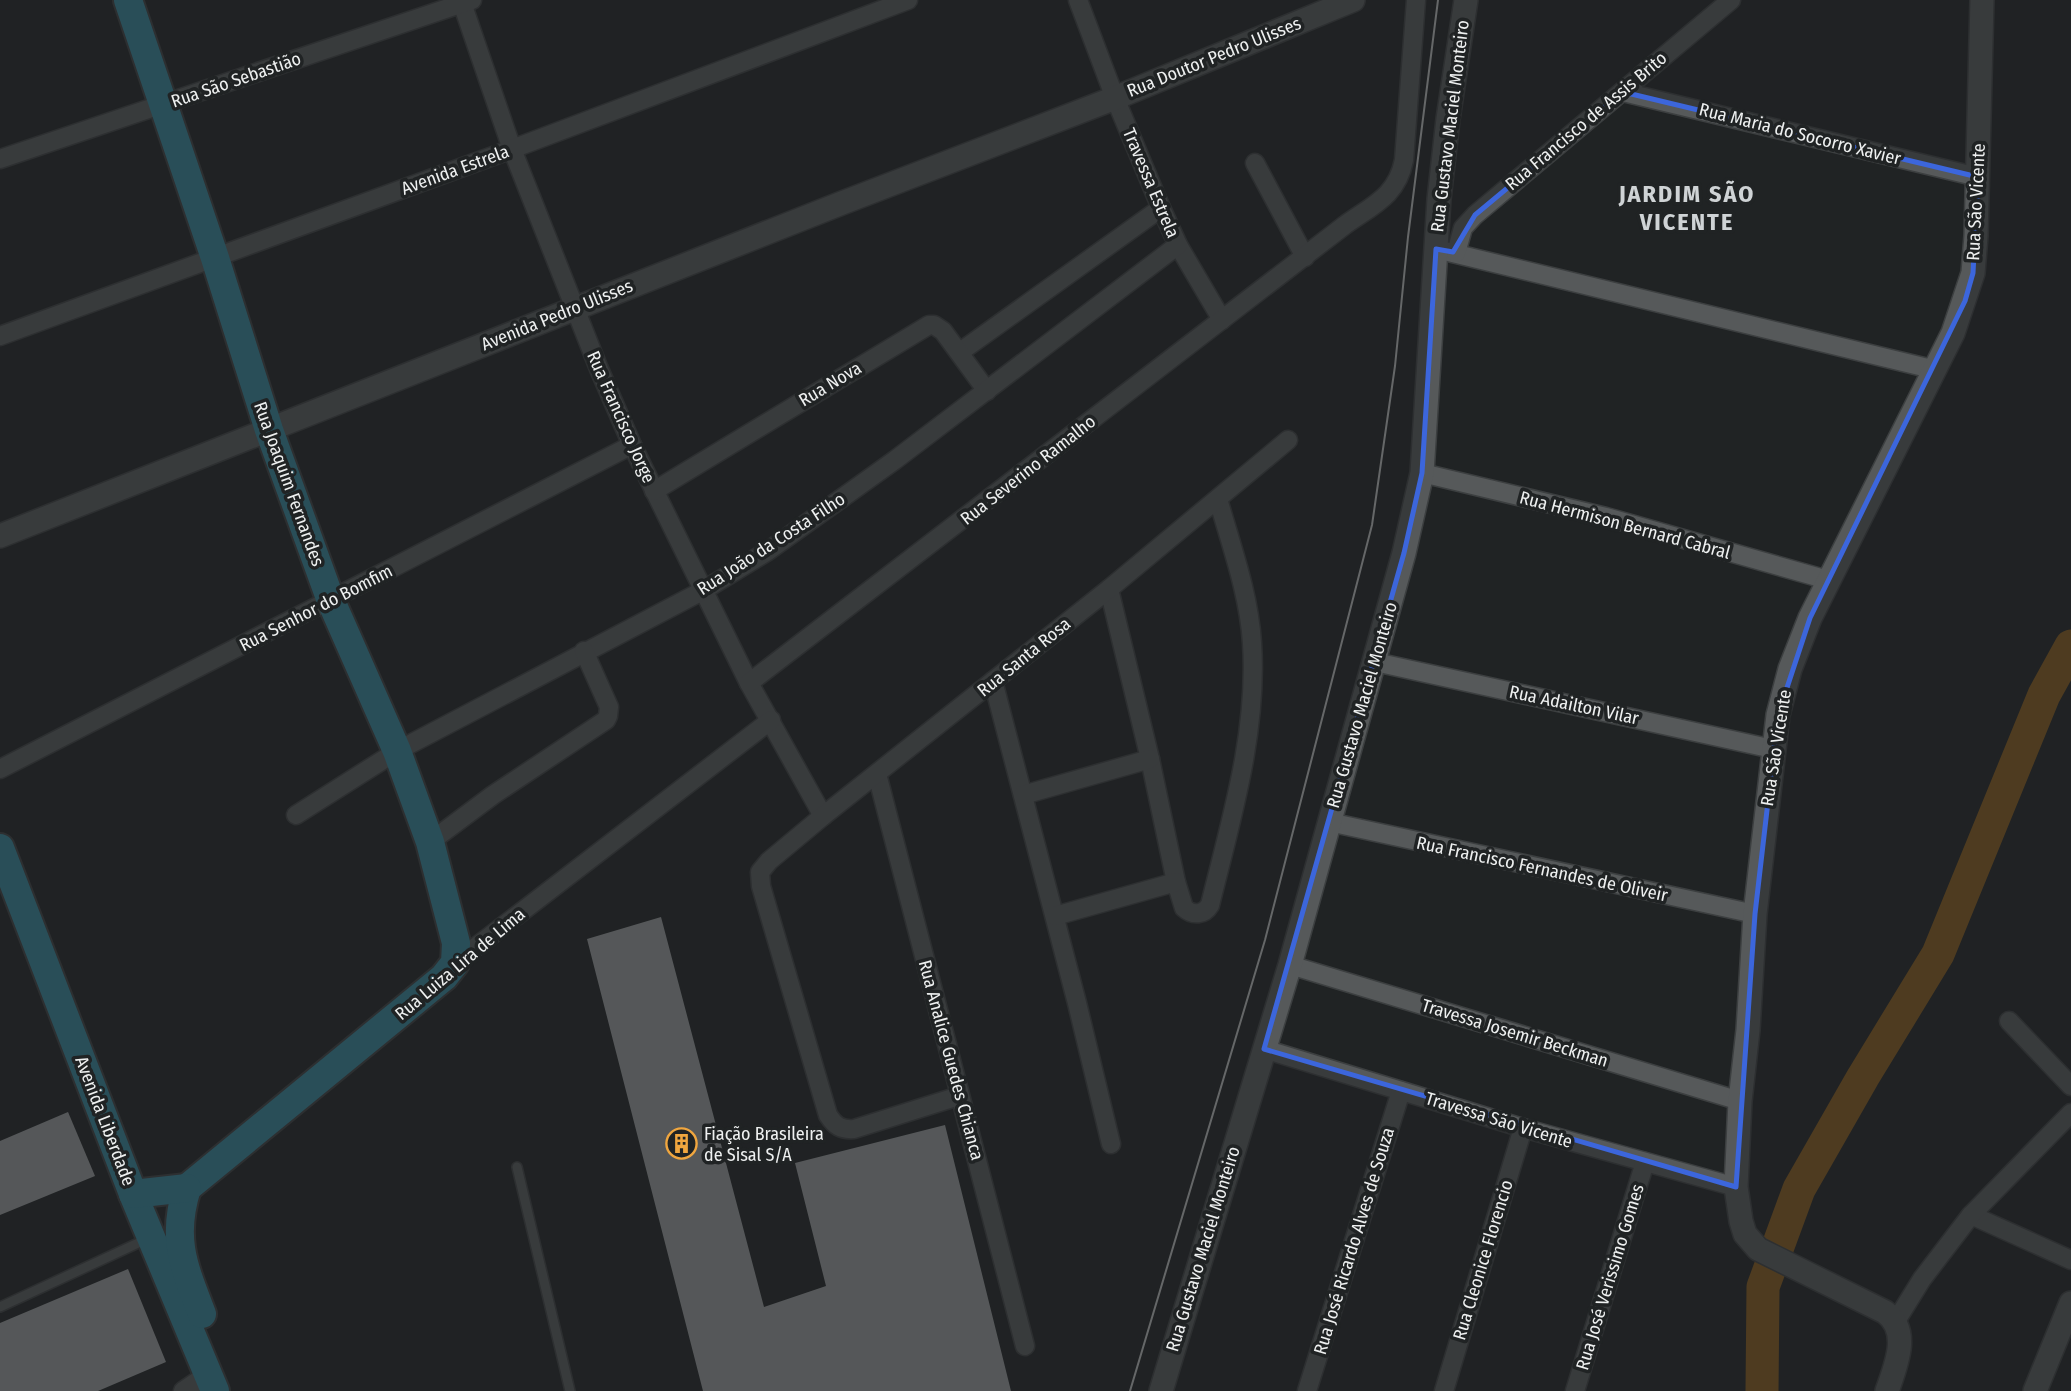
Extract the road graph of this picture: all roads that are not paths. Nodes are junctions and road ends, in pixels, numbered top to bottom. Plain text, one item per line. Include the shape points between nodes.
1 (128, 0) edge
2 (908, 0) edge
3 (1078, 0) edge
4 (1353, 0) edge
5 (1416, 0) edge
6 (1466, 0) edge
7 (1731, 0) edge
8 (1982, 0) edge
9 (465, 1) edge
10 (1623, 92) junction
11 (1115, 98) junction
12 (162, 106) junction
13 (512, 149) junction
14 (0, 159) edge
15 (1255, 163) dead end
16 (1978, 177) junction
17 (1161, 208) junction
18 (1178, 245) junction
19 (1446, 251) junction
20 (1305, 257) junction
21 (215, 258) junction
22 (575, 308) junction
23 (1222, 320) junction
24 (0, 336) edge
25 (960, 352) junction
26 (1936, 370) junction
27 (986, 391) junction
28 (269, 430) junction
29 (1288, 440) dead end
30 (632, 445) junction
31 (1422, 473) junction
32 (654, 491) junction
33 (1218, 499) junction
34 (0, 537) edge
35 (1828, 580) junction
36 (1109, 589) junction
37 (704, 590) junction
38 (331, 601) junction
39 (584, 652) junction
40 (1375, 662) junction
41 (993, 681) junction
42 (749, 683) junction
43 (771, 720) junction
44 (1773, 749) junction
45 (397, 751) junction
46 (1150, 760) junction
47 (0, 769) edge
48 (877, 774) junction
49 (1023, 795) junction
50 (296, 815) dead end
51 (822, 816) junction
52 (1329, 822) junction
53 (430, 842) junction
54 (0, 848) edge
55 (5, 878) edge
56 (1176, 882) junction
57 (1755, 914) junction
58 (1055, 916) junction
59 (455, 963) junction
60 (1290, 965) junction
61 (2009, 1021) dead end
62 (1264, 1049) junction
63 (2071, 1086) edge
64 (1401, 1091) junction
65 (959, 1096) junction
66 (1740, 1101) junction
67 (2071, 1113) edge
68 (1523, 1128) junction
69 (1111, 1144) dead end
70 (1645, 1162) junction
71 (517, 1167) dead end
72 (1736, 1187) junction
73 (187, 1188) junction
74 (133, 1194) junction
75 (1970, 1215) junction
76 (150, 1237) junction
77 (2071, 1260) edge
78 (2071, 1303) edge
79 (0, 1307) edge
80 (1896, 1321) junction
81 (1026, 1346) dead end
82 (211, 1382) edge
83 (183, 1391) edge
84 (234, 1391) edge
85 (570, 1391) edge
86 (1161, 1391) edge
87 (1307, 1391) edge
88 (1444, 1391) edge
89 (1575, 1391) edge
90 (1887, 1391) edge
91 (2035, 1391) edge

1 - 12 main road, Rua Joaquim Fernandes
2 - 13 street, Avenida Estrela
3 - 11 street, Travessa Estrela
4 - 11 street, Rua Doutor Pedro Ulisses
5 - 20 street, Rua Severino Ramalho via 1401,175 1388,194
6 - 19 street, Rua Gustavo Maciel Monteiro via 1442,165
7 - 10 street, Rua Francisco de Assis Brito
8 - 16 street, Rua São Vicente
9 - 12 street, Rua São Sebastião
9 - 13 street, Rua Francisco Jorge
10 - 16 street, Rua Maria do Socorro Xavier
10 - 19 street, Rua Francisco de Assis Brito via 1475,215
11 - 17 street, Travessa Estrela
11 - 22 street, Avenida Pedro Ulisses
12 - 14 street, Rua São Sebastião
12 - 21 main road, Rua Joaquim Fernandes
13 - 21 street, Avenida Estrela
13 - 22 street, Rua Francisco Jorge
15 - 20 street
16 - 26 street, Rua São Vicente via 1973,273
17 - 18 street, Travessa Estrela
17 - 25 street
18 - 23 street, Travessa Estrela
18 - 27 street, Rua João da Costa Filho
19 - 26 street
19 - 31 street, Rua Gustavo Maciel Monteiro
20 - 23 street, Rua Severino Ramalho
21 - 24 street, Avenida Estrela
21 - 28 main road, Rua Joaquim Fernandes
22 - 28 street, Avenida Pedro Ulisses
22 - 30 street, Rua Francisco Jorge
23 - 42 street, Rua Severino Ramalho
25 - 27 street, Rua Nova
25 - 32 street, Rua Nova via 943,331 929,325
26 - 35 street, Rua São Vicente
27 - 37 street, Rua João da Costa Filho via 768,551
28 - 34 street, Avenida Pedro Ulisses
28 - 38 main road, Rua Joaquim Fernandes
29 - 33 street, Rua Santa Rosa
30 - 32 street, Rua Francisco Jorge
30 - 38 street, Rua Senhor do Bomfim
31 - 35 street, Rua Hermison Bernard Cabral via 1606,517
31 - 40 street, Rua Gustavo Maciel Monteiro
32 - 37 street, Rua Francisco Jorge
33 - 36 street, Rua Santa Rosa
33 - 56 street via 1242,584 1252,641 1253,688 1230,825 1206,911 1194,914 1184,908
35 - 44 street, Rua São Vicente via 1790,669
36 - 41 street, Rua Santa Rosa
36 - 46 street
37 - 39 street, Rua João da Costa Filho
37 - 42 street, Rua Francisco Jorge
38 - 45 main road, Rua Joaquim Fernandes
38 - 47 street, Rua Senhor do Bomfim
39 - 45 street, Rua João da Costa Filho
39 - 53 street via 608,707 606,720
40 - 44 street, Rua Adailton Vilar
40 - 52 street, Rua Gustavo Maciel Monteiro
41 - 48 street, Rua Santa Rosa
41 - 49 street
42 - 43 street, Rua Francisco Jorge
43 - 51 street, Rua Francisco Jorge
43 - 59 street, Rua Luiza Lira de Lima
44 - 57 street, Rua São Vicente
45 - 50 street, Rua João da Costa Filho
45 - 53 main road, Rua Joaquim Fernandes
46 - 49 street
46 - 56 street
48 - 51 street, Rua Santa Rosa
48 - 65 street, Rua Analice Guedes Chianca
49 - 58 street
51 - 65 street, Rua Santa Rosa via 769,861 761,872 761,886 828,1115 838,1128 854,1129
52 - 57 street, Rua Francisco Fernandes de Oliveir
52 - 60 street, Rua Gustavo Maciel Monteiro
53 - 59 main road, Rua Joaquim Fernandes via 456,943
54 - 55 main road, Avenida Liberdade
55 - 74 main road, Avenida Liberdade
56 - 58 street
57 - 66 street, Rua São Vicente
58 - 69 street
59 - 73 main road, Rua Luiza Lira de Lima via 444,977
60 - 62 street, Rua Gustavo Maciel Monteiro
60 - 66 street, Travessa Josemir Beckman
61 - 63 street
62 - 64 street, Travessa São Vicente
62 - 86 street, Rua Gustavo Maciel Monteiro
64 - 68 street, Travessa São Vicente
64 - 87 street, Rua José Ricardo Alves de Souza
65 - 81 street, Rua Analice Guedes Chianca
66 - 72 street, Rua São Vicente
67 - 75 street
68 - 70 street, Travessa São Vicente
68 - 88 street, Rua Cleonice Florencio
70 - 72 street, Travessa São Vicente
70 - 89 street, Rua José Verissimo Gomes
71 - 85 lane
72 - 80 street, Rua São Vicente via 1745,1234 1758,1249
73 - 74 main road
73 - 84 main road via 178,1225 183,1260
74 - 76 main road, Avenida Liberdade
75 - 77 street
75 - 80 street
76 - 79 lane
76 - 82 main road, Avenida Liberdade
78 - 91 street
80 - 90 street via 1900,1348
82 - 83 street

